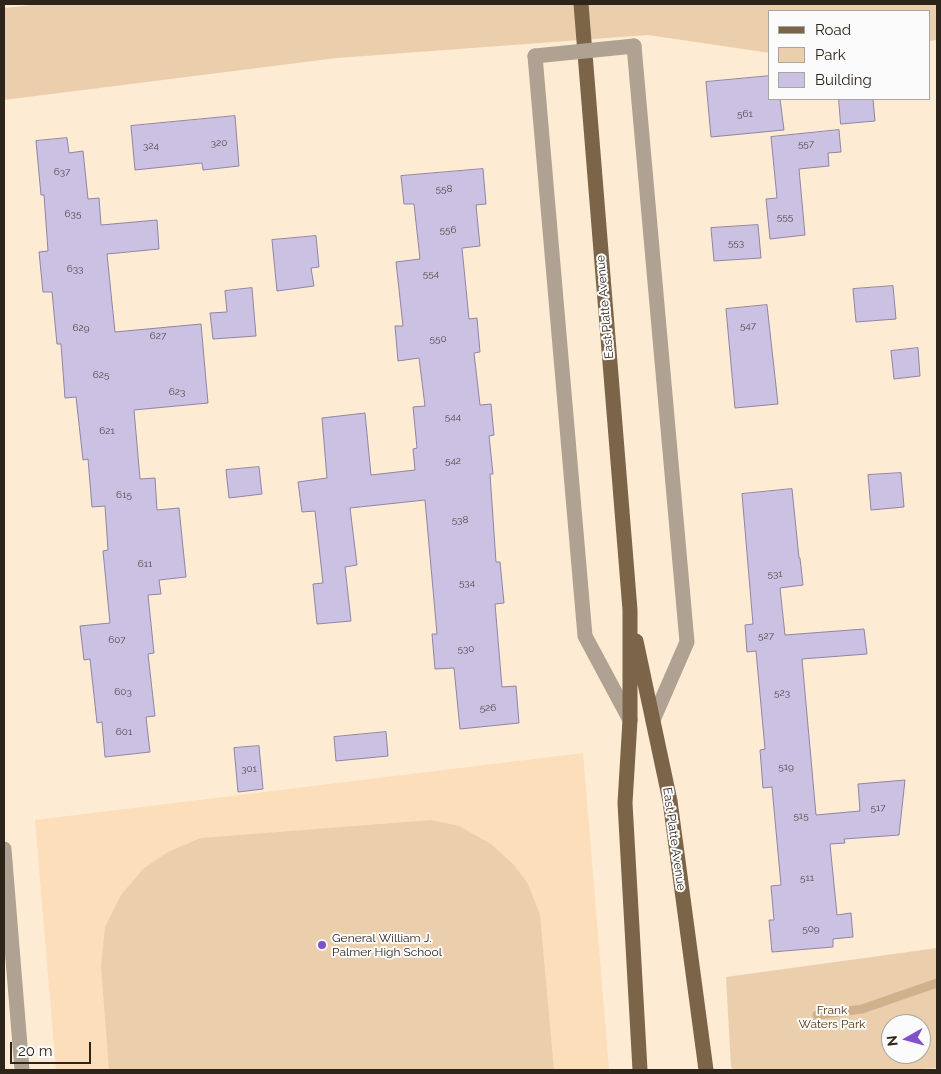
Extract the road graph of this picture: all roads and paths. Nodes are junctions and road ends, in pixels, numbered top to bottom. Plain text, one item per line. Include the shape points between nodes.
1 (581, 4) edge
2 (630, 610) junction
3 (630, 720) junction
4 (653, 720) junction
5 (4, 850) edge
6 (7, 938) edge
7 (22, 1070) edge
8 (640, 1070) edge
9 (706, 1070) edge

1 - 2 main road, East Platte Avenue
2 - 3 main road, East Platte Avenue
2 - 4 main road, East Platte Avenue
3 - 4 street, bridge via 585,636 535,56 634,46 686,642
3 - 8 main road, East Platte Avenue via 625,803
4 - 9 main road, East Platte Avenue via 670,800
5 - 6 street
6 - 7 street

